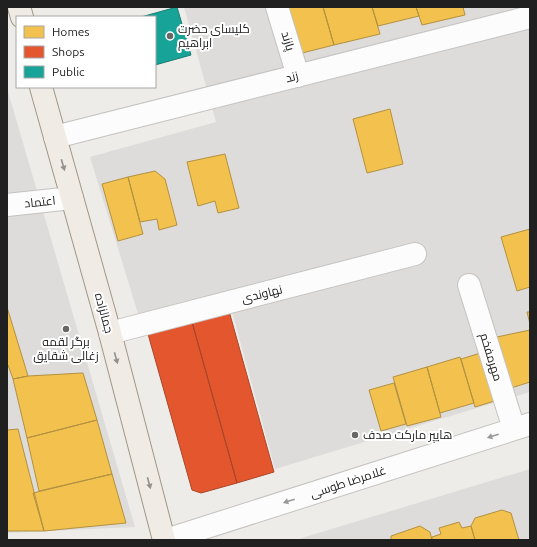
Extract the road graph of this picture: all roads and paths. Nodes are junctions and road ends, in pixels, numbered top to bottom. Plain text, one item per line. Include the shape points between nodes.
1 (277, 7) edge
2 (530, 17) edge
3 (298, 76) junction
4 (41, 88) edge
5 (55, 137) junction
6 (72, 198) junction
7 (7, 205) edge
8 (415, 254) dead end
9 (469, 285) dead end
10 (110, 333) junction
11 (522, 426) edge
12 (165, 540) edge

1 - 3 street, پازند
2 - 3 street, زند
3 - 5 street, زند
4 - 5 main road, جمالزاده
5 -> 6 main road, جمالزاده
6 - 7 street, اعتماد
6 - 10 main road, جمالزاده
8 - 10 street, نهاوندی
9 - 11 street, مهرمفخم
10 -> 12 main road, جمالزاده
11 -> 12 street, غلامرضا طوسی

